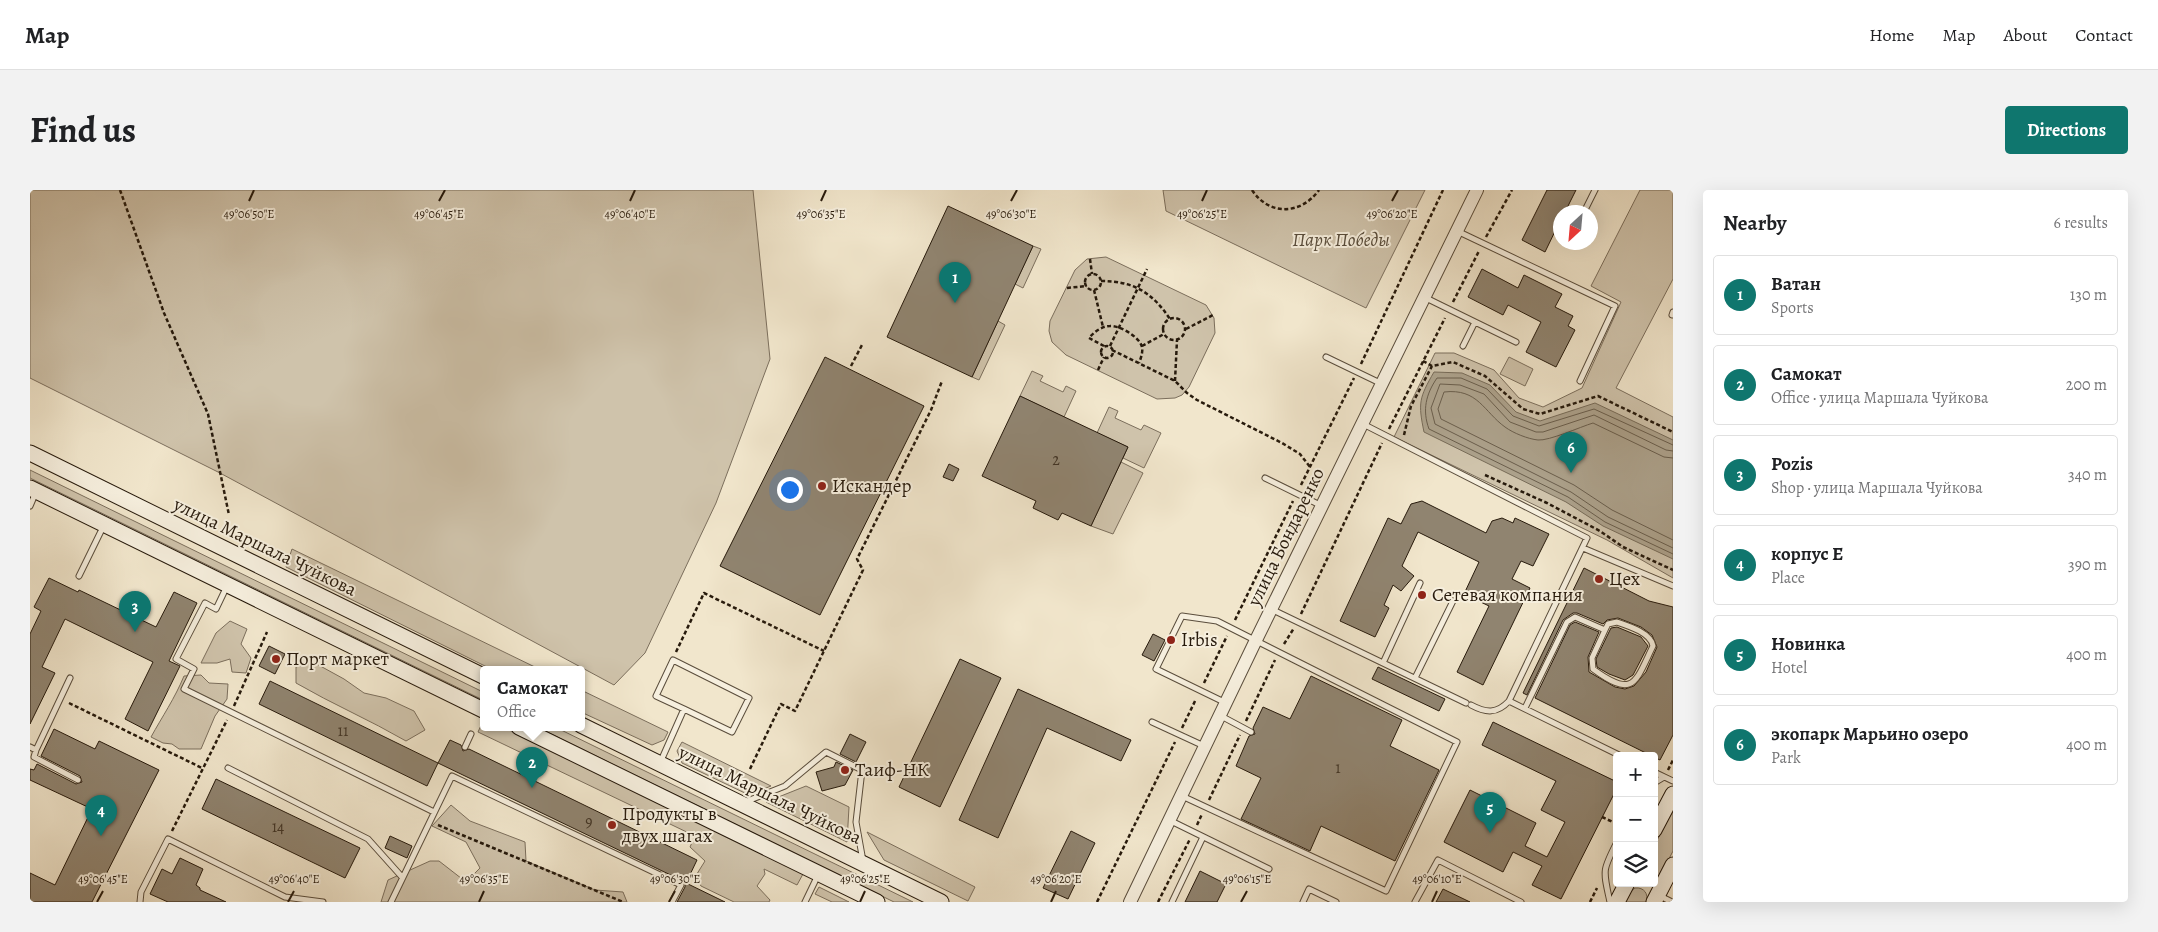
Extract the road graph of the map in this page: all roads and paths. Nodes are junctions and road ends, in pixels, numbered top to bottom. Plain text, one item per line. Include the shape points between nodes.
1 (120, 190) edge
2 (1252, 190) edge
3 (1319, 190) edge
4 (1443, 190) edge
5 (1477, 190) edge
6 (1512, 190) edge
7 (1595, 190) edge
8 (1588, 205) edge
9 (1457, 230) junction
10 (1482, 243) junction
11 (1090, 258) dead end
12 (1147, 269) dead end
13 (1092, 274) junction
14 (1101, 282) junction
15 (1086, 286) junction
16 (1067, 288) dead end
17 (1138, 289) junction
18 (1094, 290) junction
19 (1425, 297) junction
20 (1449, 309) junction
21 (1213, 315) dead end
22 (1170, 318) junction
23 (1475, 322) junction
24 (1103, 327) junction
25 (1119, 328) junction
26 (1186, 329) junction
27 (1164, 334) junction
28 (1177, 340) junction
29 (1516, 342) dead end
30 (863, 343) dead end
31 (1104, 346) junction
32 (1142, 346) junction
33 (1463, 346) dead end
34 (1111, 348) junction
35 (1104, 357) junction
36 (1326, 357) dead end
37 (1423, 361) junction
38 (1140, 363) junction
39 (851, 366) dead end
40 (1432, 366) junction
41 (1098, 370) dead end
42 (1357, 372) junction
43 (942, 381) dead end
44 (1175, 381) junction
45 (1580, 381) dead end
46 (1383, 384) junction
47 (1363, 424) junction
48 (1673, 432) edge
49 (1386, 435) junction
50 (1404, 437) dead end
51 (30, 453) edge
52 (1310, 467) junction
53 (1265, 478) dead end
54 (33, 490) edge
55 (1297, 494) junction
56 (30, 506) edge
57 (1322, 507) junction
58 (229, 515) dead end
59 (104, 525) junction
60 (1583, 548) junction
61 (79, 576) dead end
62 (1420, 582) dead end
63 (228, 585) junction
64 (1673, 586) edge
65 (1453, 600) dead end
66 (1272, 609) junction
67 (1297, 621) junction
68 (1231, 628) junction
69 (1605, 630) junction
70 (267, 632) dead end
71 (1256, 640) junction
72 (824, 650) junction
73 (1280, 651) junction
74 (673, 660) junction
75 (1383, 663) junction
76 (480, 675) edge
77 (70, 678) dead end
78 (1415, 678) junction
79 (1200, 690) junction
80 (60, 699) junction
81 (1509, 701) junction
82 (1227, 703) junction
83 (1525, 708) junction
84 (480, 709) edge
85 (684, 709) junction
86 (231, 712) junction
87 (1221, 716) junction
88 (1152, 722) dead end
89 (585, 726) edge
90 (1243, 728) junction
91 (526, 731) edge
92 (1252, 732) dead end
93 (471, 734) dead end
94 (1179, 735) junction
95 (465, 747) dead end
96 (1206, 747) junction
97 (33, 748) edge
98 (1613, 752) edge
99 (659, 763) junction
100 (202, 768) junction
101 (228, 768) dead end
102 (750, 769) dead end
103 (1658, 774) edge
104 (1664, 777) junction
105 (78, 780) dead end
106 (1658, 780) edge
107 (1673, 781) edge
108 (1673, 794) edge
109 (1182, 796) junction
110 (741, 804) junction
111 (1205, 807) junction
112 (434, 812) junction
113 (1602, 817) dead end
114 (1170, 820) junction
115 (429, 822) junction
116 (1613, 822) edge
117 (1658, 822) edge
118 (1194, 832) junction
119 (1204, 837) junction
120 (168, 839) junction
121 (1613, 849) edge
122 (864, 864) junction
123 (1673, 865) edge
124 (1269, 869) dead end
125 (819, 873) junction
126 (402, 877) junction
127 (1625, 887) edge
128 (1654, 893) edge
129 (140, 902) edge
130 (323, 902) edge
131 (391, 902) edge
132 (623, 902) edge
133 (672, 902) edge
134 (805, 902) edge
135 (877, 902) edge
136 (941, 902) edge
137 (1097, 902) edge
138 (1131, 902) edge
139 (1158, 902) edge
140 (1172, 902) edge
141 (1303, 902) edge
142 (1336, 902) edge
143 (1415, 902) edge
144 (1521, 902) edge
145 (1610, 902) edge
146 (1617, 902) edge
147 (1672, 902) edge

1 - 58 path via 164,313 208,414
2 - 3 path via 1264,204 1281,210 1307,203
4 - 42 path
5 - 9 street, улица Бондаренко
6 - 10 path
7 - 8 lane
9 - 10 lane
9 - 19 street, улица Бондаренко
10 - 20 path
10 - 45 lane via 1615,306
11 - 13 path
12 - 17 path
13 - 14 path
13 - 15 path via 1086,279
14 - 17 path via 1119,281
14 - 18 path
15 - 16 path
15 - 18 path
17 - 22 path via 1157,300
17 - 25 path
18 - 24 path
19 - 20 lane
19 - 46 street, улица Бондаренко
20 - 23 lane
20 - 37 path
21 - 26 path
22 - 26 path via 1180,319
22 - 27 path via 1163,327
23 - 29 lane
23 - 33 lane
24 - 25 path
24 - 31 path via 1089,338
25 - 32 path via 1139,339
25 - 34 path
26 - 28 path
27 - 28 path
27 - 32 path
28 - 44 path
30 - 39 path
31 - 34 path
31 - 35 path via 1100,353
32 - 38 path
34 - 35 path via 1110,356
34 - 38 path
35 - 41 path
36 - 42 lane
37 - 40 path
37 - 49 path
38 - 44 path
40 - 48 path via 1453,362 1485,376 1522,409 1540,414 1598,396
40 - 50 path via 1411,406
42 - 46 lane
42 - 52 path
43 - 72 path via 931,410 857,559 863,570
44 - 52 path via 1187,394 1300,454
46 - 47 street, улица Бондаренко
47 - 49 lane
47 - 57 street, улица Бондаренко
49 - 60 lane via 1585,536
49 - 67 path
51 - 76 main road, улица Маршала Чуйкова
52 - 55 path
53 - 55 lane
54 - 56 lane
54 - 59 main road
55 - 57 lane
55 - 68 path
57 - 66 street, улица Бондаренко
59 - 61 lane
59 - 63 main road
60 - 64 lane
60 - 81 lane
62 - 75 lane
63 - 84 main road
63 - 86 lane via 216,609 205,603 176,659 194,669 184,690
65 - 78 lane
66 - 67 lane
66 - 71 street, улица Бондаренко
67 - 73 path
67 - 75 lane
68 - 71 lane
68 - 79 path
68 - 79 lane via 1217,620 1182,616 1176,627 1156,669
69 - 69 lane via 1608,624 1617,622 1652,640 1653,646 1634,683 1622,684 1593,669 1592,658
69 - 83 lane via 1580,618 1570,618
70 - 86 path
71 - 73 lane
71 - 82 street, улица Бондаренко
72 - 74 path via 704,593
72 - 102 path via 795,711 781,704
73 - 90 path
73 - 111 lane via 1457,742 1386,891
74 - 85 lane via 656,696
74 - 85 lane via 749,698 732,732
75 - 78 lane
77 - 80 lane
78 - 81 lane via 1484,711 1492,712
79 - 82 lane
79 - 94 path
80 - 97 lane
80 - 100 path
81 - 83 lane
82 - 87 street, улица Бондаренко
83 - 98 lane
85 - 99 lane
86 - 100 path
86 - 112 lane
87 - 90 lane
87 - 96 street, улица Бондаренко
88 - 94 lane
89 - 99 main road, улица Маршала Чуйкова
90 - 92 lane
90 - 111 path
91 - 125 main road
93 - 95 lane
94 - 96 lane
94 - 137 path
96 - 109 street, улица Бондаренко
97 - 105 lane via 34,757
99 - 110 main road, улица Маршала Чуйкова
100 - 120 path
101 - 126 lane via 368,839
103 - 104 lane
104 - 106 lane
104 - 107 lane
108 - 117 main road
109 - 111 lane
109 - 114 street, улица Бондаренко
110 - 122 main road, улица Маршала Чуйкова
110 - 122 lane via 786,786 826,752 862,770 856,822
111 - 118 path
112 - 115 lane
112 - 133 lane via 453,774 681,885
113 - 116 path
114 - 118 lane
114 - 138 street, улица Бондаренко
115 - 126 lane
115 - 132 path
118 - 119 lane
118 - 139 path
119 - 124 lane
119 - 140 lane
120 - 129 lane via 141,892
120 - 130 lane via 285,897
121 - 145 lane via 1604,866
122 - 136 main road, улица Маршала Чуйкова
123 - 128 main road
125 - 134 lane
125 - 135 main road
126 - 131 lane
127 - 146 main road
128 - 147 lane
141 - 142 lane via 1309,889
143 - 144 lane via 1438,860

